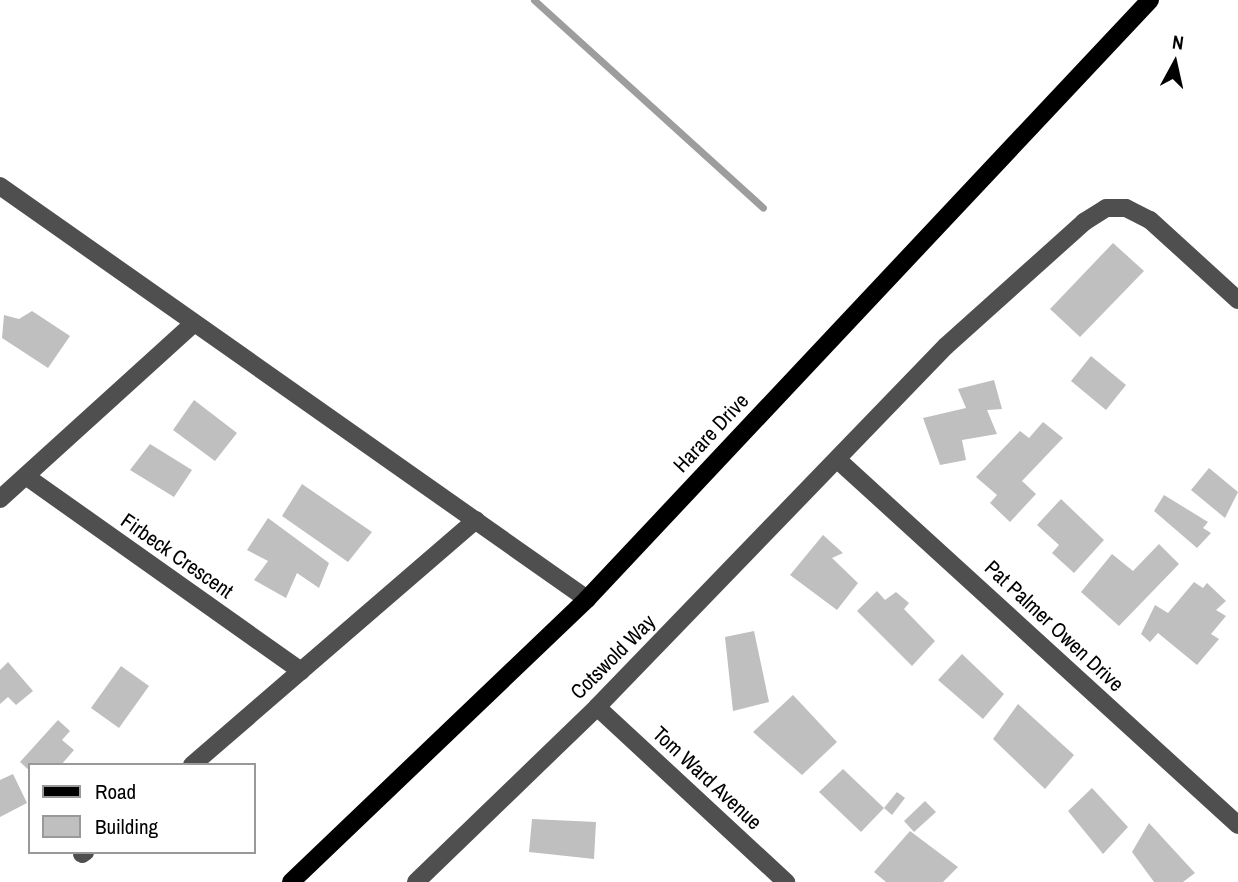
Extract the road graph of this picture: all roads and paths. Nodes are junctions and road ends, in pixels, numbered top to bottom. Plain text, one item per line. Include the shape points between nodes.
1 (1150, 0) edge
2 (0, 187) edge
3 (1238, 300) edge
4 (192, 325) junction
5 (839, 461) junction
6 (27, 477) junction
7 (0, 499) edge
8 (476, 520) junction
9 (587, 598) junction
10 (300, 671) junction
11 (597, 707) junction
12 (194, 763) edge
13 (1238, 825) edge
14 (291, 882) edge
15 (416, 882) edge
16 (786, 882) edge

1 - 9 main road, Harare Drive
2 - 4 street
3 - 5 street, Cotswold Way via 1150,220 1126,208 1106,208 990,304
4 - 6 street
4 - 8 street
5 - 11 street, Cotswold Way
5 - 13 street, Pat Palmer Owen Drive
6 - 7 street
6 - 10 street, Firbeck Crescent
8 - 9 street
8 - 10 street
9 - 14 main road, Harare Drive
10 - 12 street
11 - 15 street, Cotswold Way
11 - 16 street, Tom Ward Avenue

